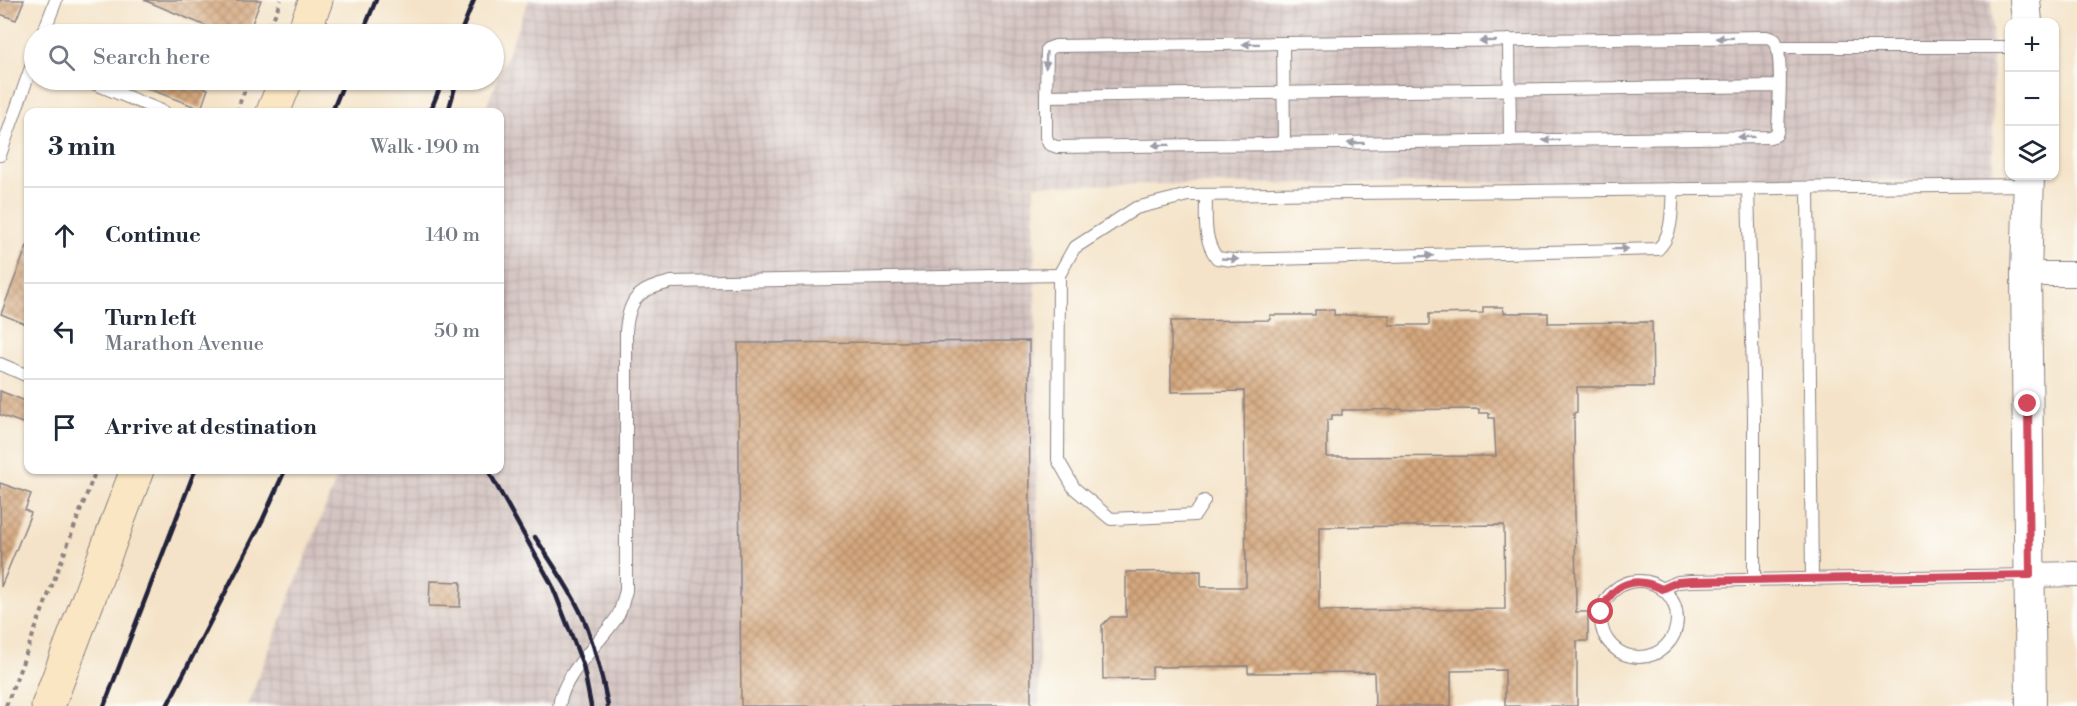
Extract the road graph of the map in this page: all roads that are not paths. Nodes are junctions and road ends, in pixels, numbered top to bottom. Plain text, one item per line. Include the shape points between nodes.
1 (56, 0) edge
2 (316, 0) edge
3 (2025, 0) edge
4 (2027, 18) edge
5 (47, 24) edge
6 (307, 24) edge
7 (1509, 40) junction
8 (1283, 43) junction
9 (1778, 47) junction
10 (2005, 47) edge
11 (1779, 86) junction
12 (24, 88) edge
13 (110, 90) edge
14 (282, 90) edge
15 (1510, 90) junction
16 (1284, 93) junction
17 (1046, 96) junction
18 (154, 108) edge
19 (275, 108) edge
20 (1510, 141) junction
21 (1284, 144) junction
22 (0, 155) edge
23 (2029, 180) edge
24 (1748, 188) junction
25 (1808, 188) junction
26 (1673, 189) junction
27 (1206, 195) junction
28 (2026, 274) junction
29 (2077, 274) edge
30 (1059, 275) junction
31 (0, 364) edge
32 (24, 374) edge
33 (135, 474) edge
34 (1204, 501) dead end
35 (2077, 574) edge
36 (2030, 575) junction
37 (1812, 579) junction
38 (1754, 580) junction
39 (1662, 589) junction
40 (48, 706) edge
41 (559, 706) edge
42 (2031, 706) edge

1 - 5 lane
2 - 6 main road
3 - 4 street
7 -> 8 lane
9 -> 7 lane via 1775,40 1767,37
7 - 15 lane
8 - 16 lane
8 -> 17 lane via 1055,46 1047,49 1045,56
9 - 10 lane
9 - 11 lane
11 - 15 lane
11 -> 20 lane via 1778,129 1770,137
12 - 22 lane
13 - 18 lane
14 - 19 main road
15 - 16 lane
15 - 20 lane
16 - 17 lane
16 - 21 lane
21 -> 17 lane via 1056,147 1046,137
20 -> 21 lane
23 - 25 lane
23 - 28 street
24 - 25 lane
24 - 26 lane
24 - 38 lane
25 - 37 lane
26 - 27 lane
27 -> 26 lane via 1209,249 1217,258 1232,260 1658,249 1670,231
27 - 30 lane via 1188,195 1136,208 1074,249
28 - 29 street
28 - 36 street
30 - 34 lane via 1058,460 1074,488 1111,519 1195,515
30 - 41 lane via 671,282 642,292 633,300 626,331 626,591 619,615 568,678
31 - 32 lane
33 - 40 main road
35 - 36 street
36 - 37 lane
36 - 42 street
37 - 38 lane
38 - 39 lane via 1684,582
39 - 39 lane via 1638,581 1625,584 1610,595 1601,612 1601,624 1612,646 1623,654 1647,657 1668,644 1677,621 1676,609

